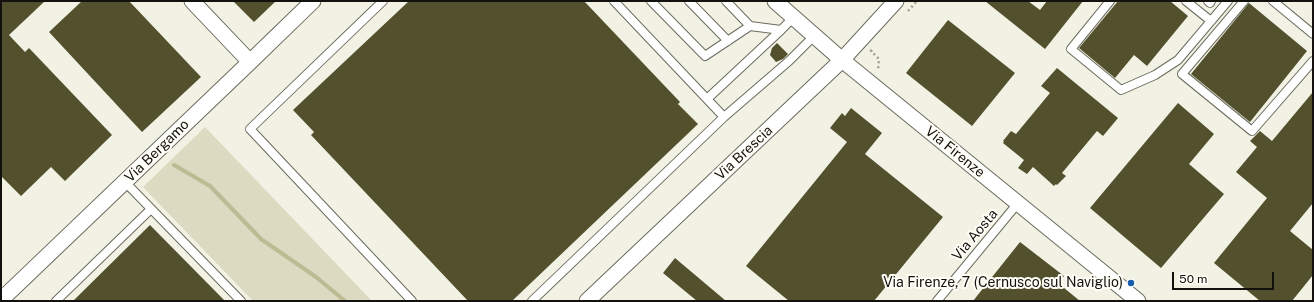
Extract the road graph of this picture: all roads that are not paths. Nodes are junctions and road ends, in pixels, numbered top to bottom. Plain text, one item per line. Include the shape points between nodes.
1 (192, 1) edge
2 (313, 1) edge
3 (382, 1) edge
4 (614, 1) edge
5 (651, 1) edge
6 (690, 1) edge
7 (726, 1) edge
8 (775, 1) edge
9 (896, 1) edge
10 (1110, 1) edge
11 (1186, 1) edge
12 (1208, 1) edge
13 (1212, 1) edge
14 (1228, 1) edge
15 (1244, 1) edge
16 (1273, 1) edge
17 (793, 18) junction
18 (1210, 21) junction
19 (750, 26) junction
20 (781, 30) junction
21 (1313, 34) edge
22 (814, 36) junction
23 (728, 41) junction
24 (842, 60) junction
25 (1313, 60) edge
26 (250, 62) junction
27 (707, 99) junction
28 (724, 117) junction
29 (125, 182) junction
30 (1018, 203) junction
31 (151, 209) junction
32 (1, 300) edge
33 (56, 301) edge
34 (241, 301) edge
35 (412, 301) edge
36 (532, 301) edge
37 (587, 301) edge
38 (937, 301) edge
39 (1138, 301) edge

1 - 26 street
2 - 26 street, Via Bergamo
3 - 35 lane via 250,129
4 - 27 lane
5 - 23 lane via 705,56
6 - 23 lane
7 - 19 lane
8 - 17 street, Via Firenze
9 - 24 street, Via Brescia
10 - 18 lane via 1071,49 1121,90 1155,75 1178,60
11 - 18 lane
12 - 13 lane
14 - 18 lane
15 - 25 lane via 1182,74 1252,131
16 - 21 lane
17 - 20 lane
17 - 22 street, Via Firenze
19 - 20 lane
19 - 23 lane
20 - 27 lane
22 - 24 street, Via Firenze
22 - 28 lane
24 - 30 street, Via Firenze
24 - 37 street, Via Brescia
26 - 29 street, Via Bergamo
27 - 28 lane
28 - 36 lane
29 - 31 lane
29 - 32 street, Via Bergamo
30 - 38 lane, Via Aosta
30 - 39 street, Via Firenze
31 - 33 lane
31 - 34 lane

